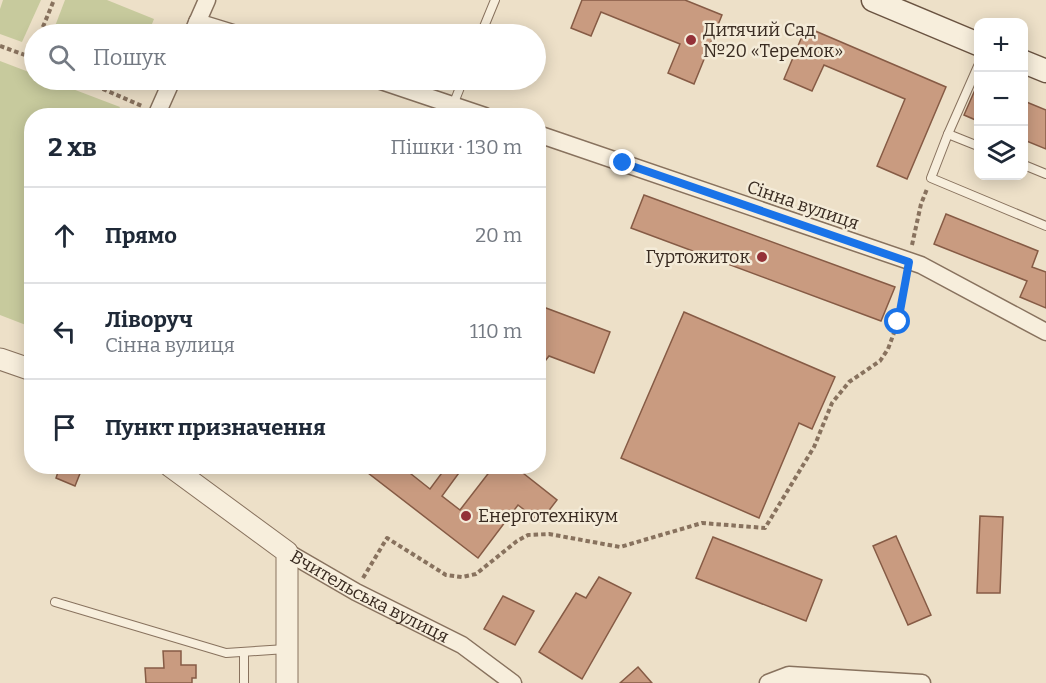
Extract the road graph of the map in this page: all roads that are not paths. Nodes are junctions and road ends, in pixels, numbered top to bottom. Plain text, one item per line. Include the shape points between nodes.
1 (207, 0) edge
2 (495, 0) edge
3 (873, 0) edge
4 (196, 24) edge
5 (485, 24) edge
6 (974, 42) edge
7 (1028, 64) edge
8 (1046, 71) edge
9 (975, 72) edge
10 (168, 90) edge
11 (408, 90) edge
12 (459, 90) edge
13 (453, 105) junction
14 (160, 108) edge
15 (461, 108) edge
16 (948, 134) junction
17 (546, 137) edge
18 (974, 144) edge
19 (1028, 167) edge
20 (1046, 174) edge
21 (1046, 226) edge
22 (1046, 332) edge
23 (0, 358) edge
24 (24, 366) edge
25 (181, 474) edge
26 (287, 552) junction
27 (55, 602) dead end
28 (287, 649) junction
29 (244, 652) junction
30 (244, 683) edge
31 (287, 683) edge
32 (513, 683) edge
33 (768, 683) edge
34 (922, 683) edge

1 - 4 street
2 - 5 lane
3 - 6 main road
7 - 8 main road
9 - 16 lane
10 - 14 street
11 - 13 street
12 - 13 lane
13 - 15 street
16 - 18 lane
16 - 21 lane via 931,178
17 - 22 street, Сінна вулиця via 921,265
19 - 20 lane
23 - 24 street
25 - 26 street, Вчительська вулиця
26 - 28 street
26 - 32 street, Вчительська вулиця via 462,645
27 - 29 lane via 226,653
28 - 29 lane
28 - 31 street
29 - 30 lane
33 - 34 street via 789,675

